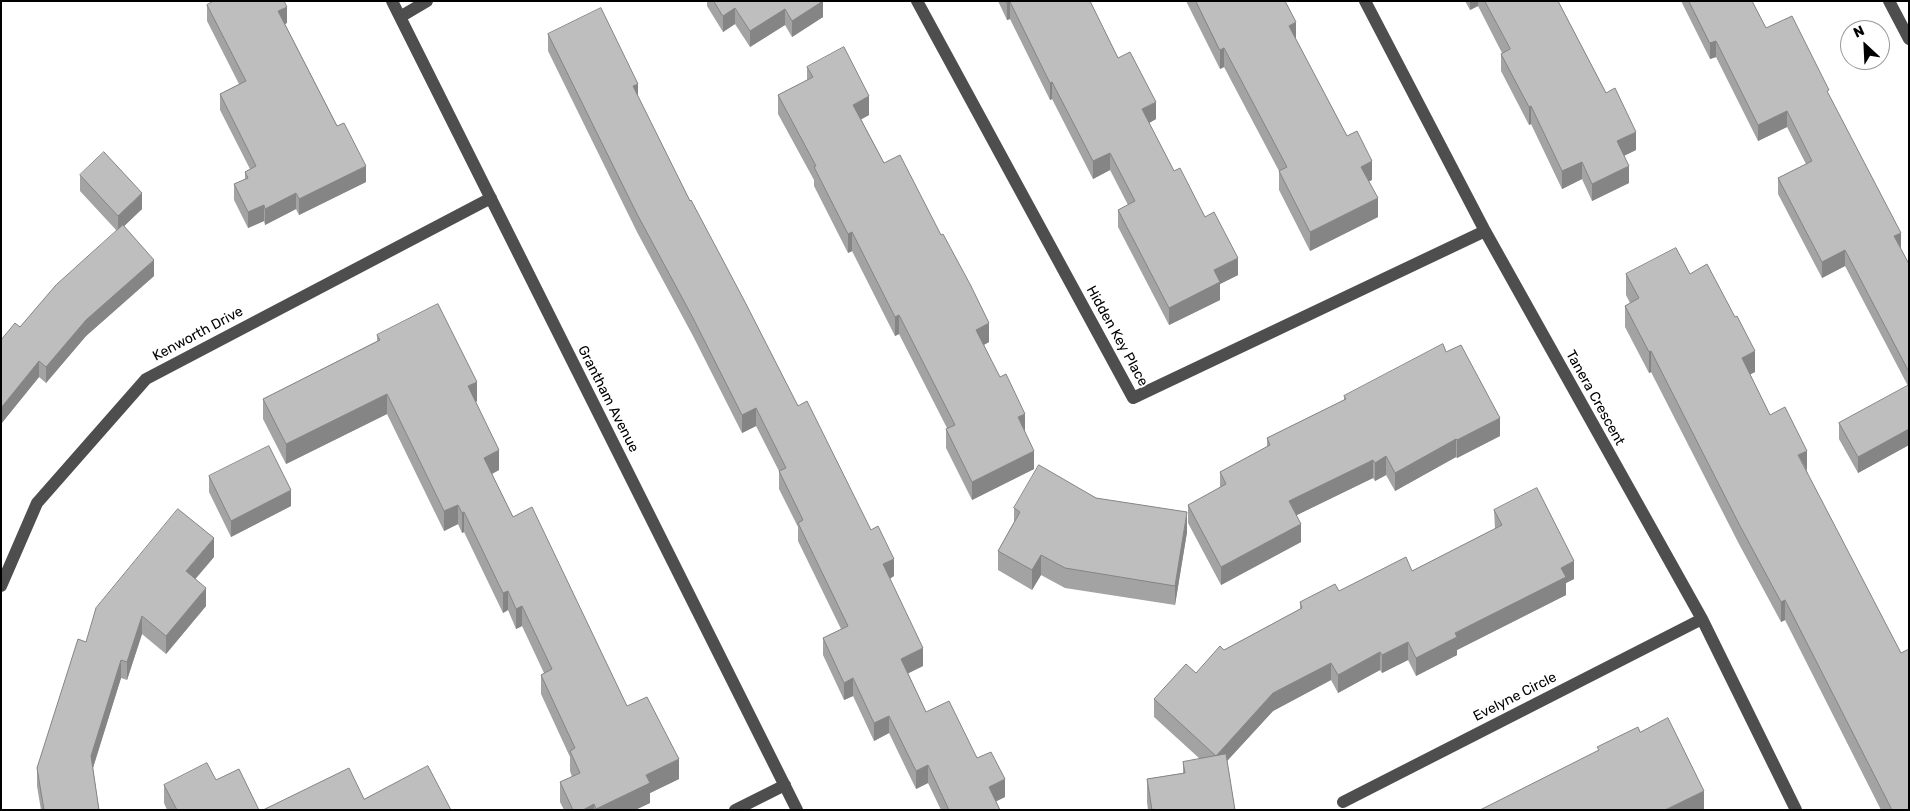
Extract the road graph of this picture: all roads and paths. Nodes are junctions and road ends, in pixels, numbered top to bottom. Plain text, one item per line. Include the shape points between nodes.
1 (392, 1) edge
2 (427, 1) edge
3 (917, 1) edge
4 (1365, 1) edge
5 (1889, 1) edge
6 (400, 17) junction
7 (1909, 39) edge
8 (491, 198) junction
9 (1485, 231) junction
10 (1, 586) edge
11 (1702, 619) junction
12 (785, 785) junction
13 (1343, 802) dead end
14 (735, 810) edge
15 (797, 810) edge
16 (1796, 810) edge

1 - 6 street, Grantham Avenue
2 - 6 street
3 - 9 street, Hidden Key Place via 1133,398
4 - 9 street, Tanera Crescent
5 - 7 street
6 - 8 street, Grantham Avenue
8 - 10 street, Kenworth Drive via 146,379 37,502
8 - 12 street, Grantham Avenue
9 - 11 street, Tanera Crescent
11 - 13 street, Evelyne Circle
11 - 16 street, Tanera Crescent
12 - 14 street
12 - 15 street, Grantham Avenue

